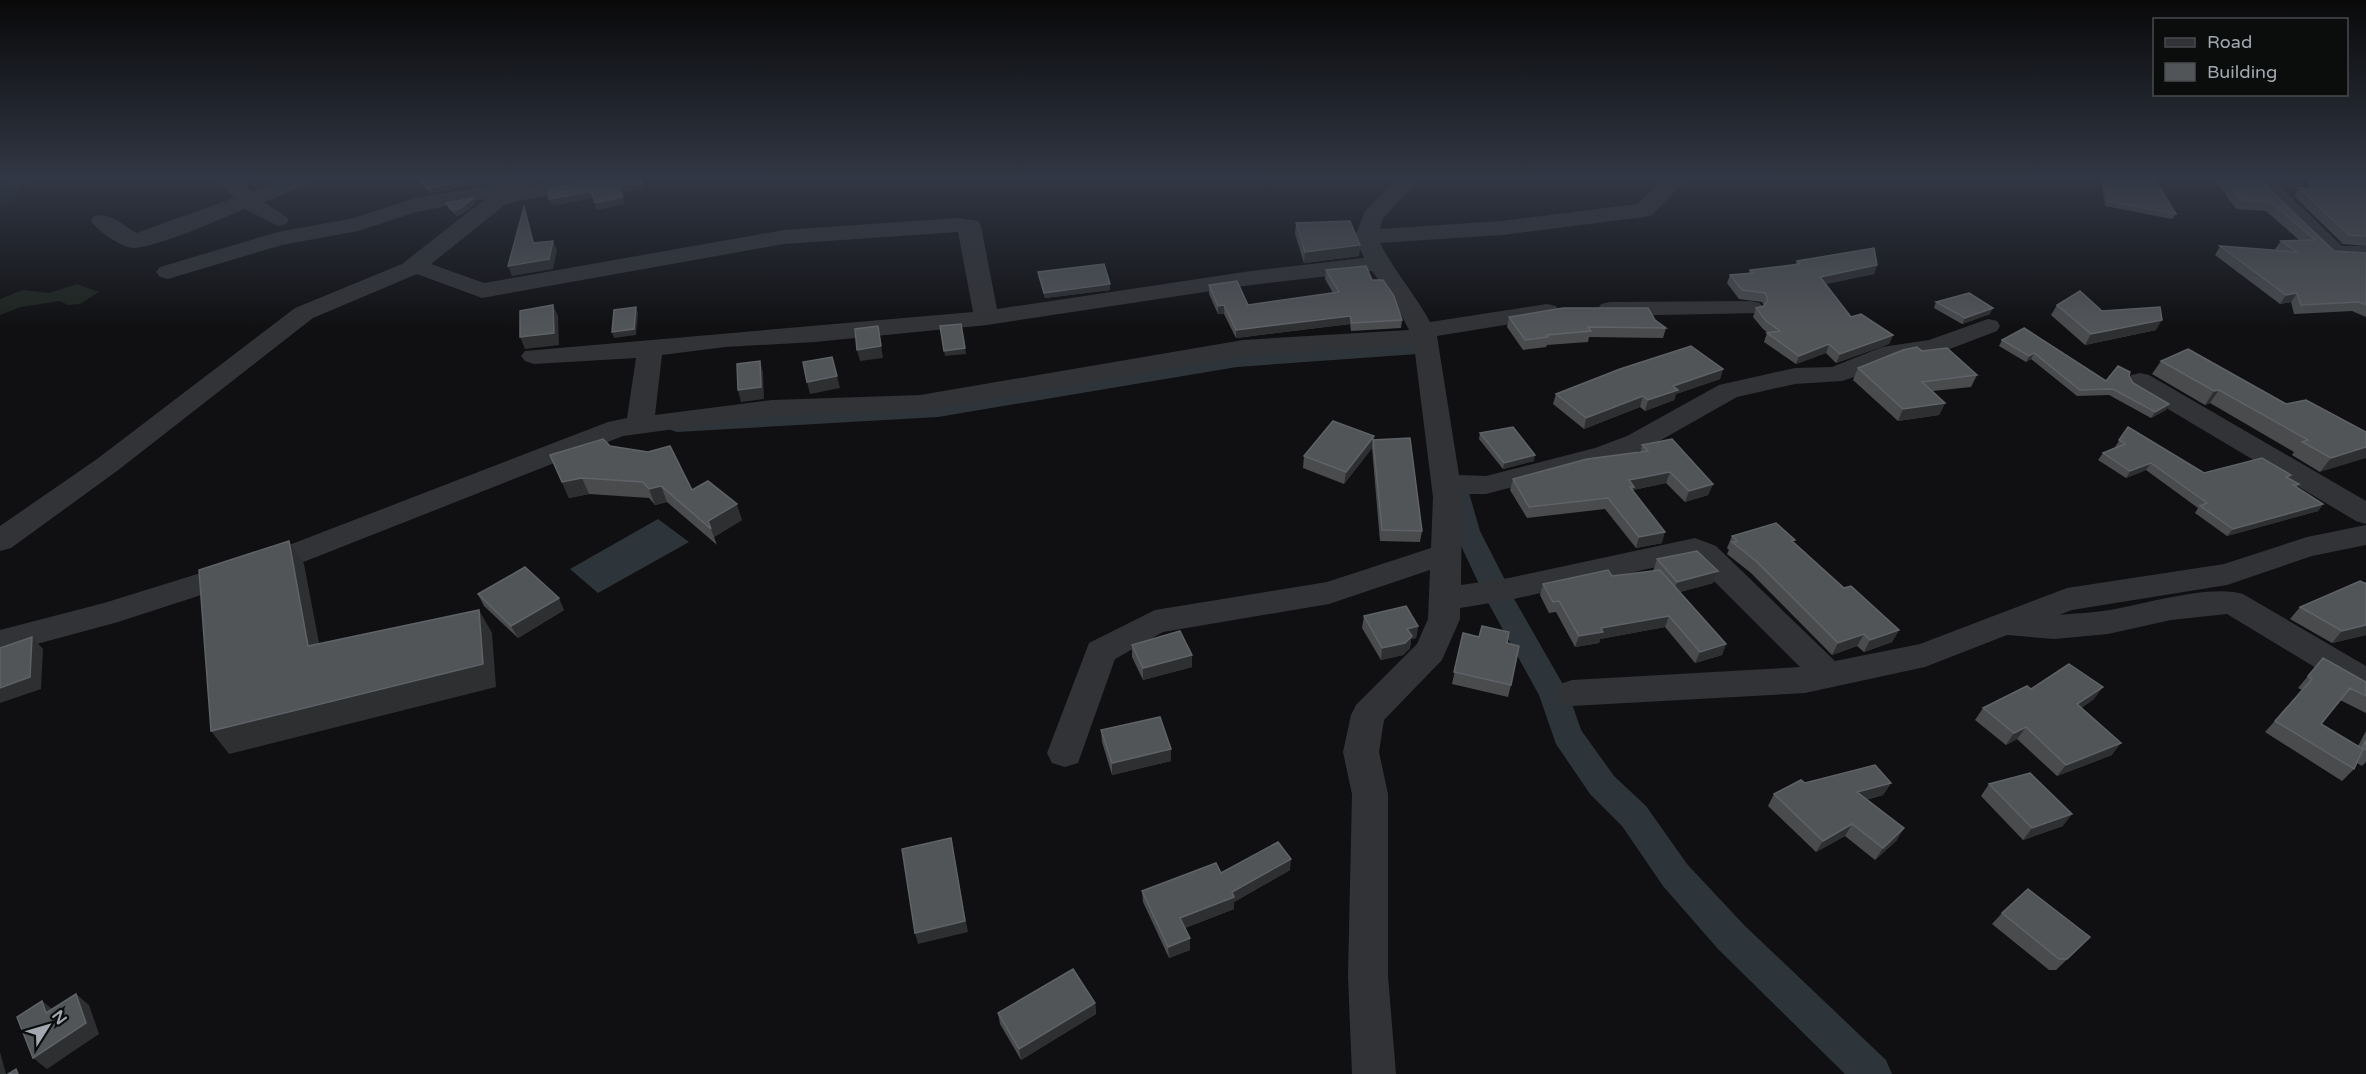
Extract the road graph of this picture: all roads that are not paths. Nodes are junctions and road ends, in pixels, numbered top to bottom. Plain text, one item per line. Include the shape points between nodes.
1 (113, 228) edge
2 (176, 228) edge
3 (336, 228) edge
4 (461, 228) edge
5 (934, 228) edge
6 (970, 228) edge
7 (1373, 228) edge
8 (1501, 228) edge
9 (2311, 228) edge
10 (1372, 250) junction
11 (2366, 253) edge
12 (414, 266) junction
13 (168, 272) dead end
14 (1751, 308) dead end
15 (987, 318) junction
16 (1988, 326) dead end
17 (1423, 334) junction
18 (650, 348) junction
19 (534, 356) dead end
20 (2140, 381) dead end
21 (640, 425) junction
22 (1446, 484) junction
23 (2366, 514) edge
24 (2366, 535) edge
25 (3, 538) edge
26 (1448, 553) junction
27 (1446, 600) junction
28 (2003, 624) junction
29 (0, 642) edge
30 (1828, 675) junction
31 (2366, 682) edge
32 (1572, 693) dead end
33 (1065, 753) dead end
34 (1374, 1074) edge

1 - 2 street via 134,241
3 - 13 street via 278,239
4 - 12 street
5 - 12 street via 784,237 482,291
6 - 15 street
7 - 10 street
8 - 10 street
9 - 11 street via 2336,253
10 - 15 street via 1251,278
10 - 17 street
12 - 25 street via 304,313 107,465
14 - 17 street via 1578,309
15 - 18 street
16 - 22 street via 1933,347 1891,352 1843,372 1795,376 1728,391 1637,442 1604,454 1486,485
17 - 21 street via 1243,348 920,403 772,408
17 - 22 street
18 - 19 street
18 - 21 street
20 - 23 street
21 - 29 street via 618,428 295,554 107,614
22 - 26 street
24 - 28 street via 2307,547 2227,574 2067,599
26 - 27 street
26 - 33 street via 1329,593 1155,622 1101,652
27 - 30 street via 1695,548 1705,553
27 - 34 street via 1444,619 1430,651 1368,715 1362,752 1370,794 1368,976
28 - 30 street via 1925,654
28 - 31 street via 2054,627 2108,622 2232,602
30 - 32 street via 1805,680

